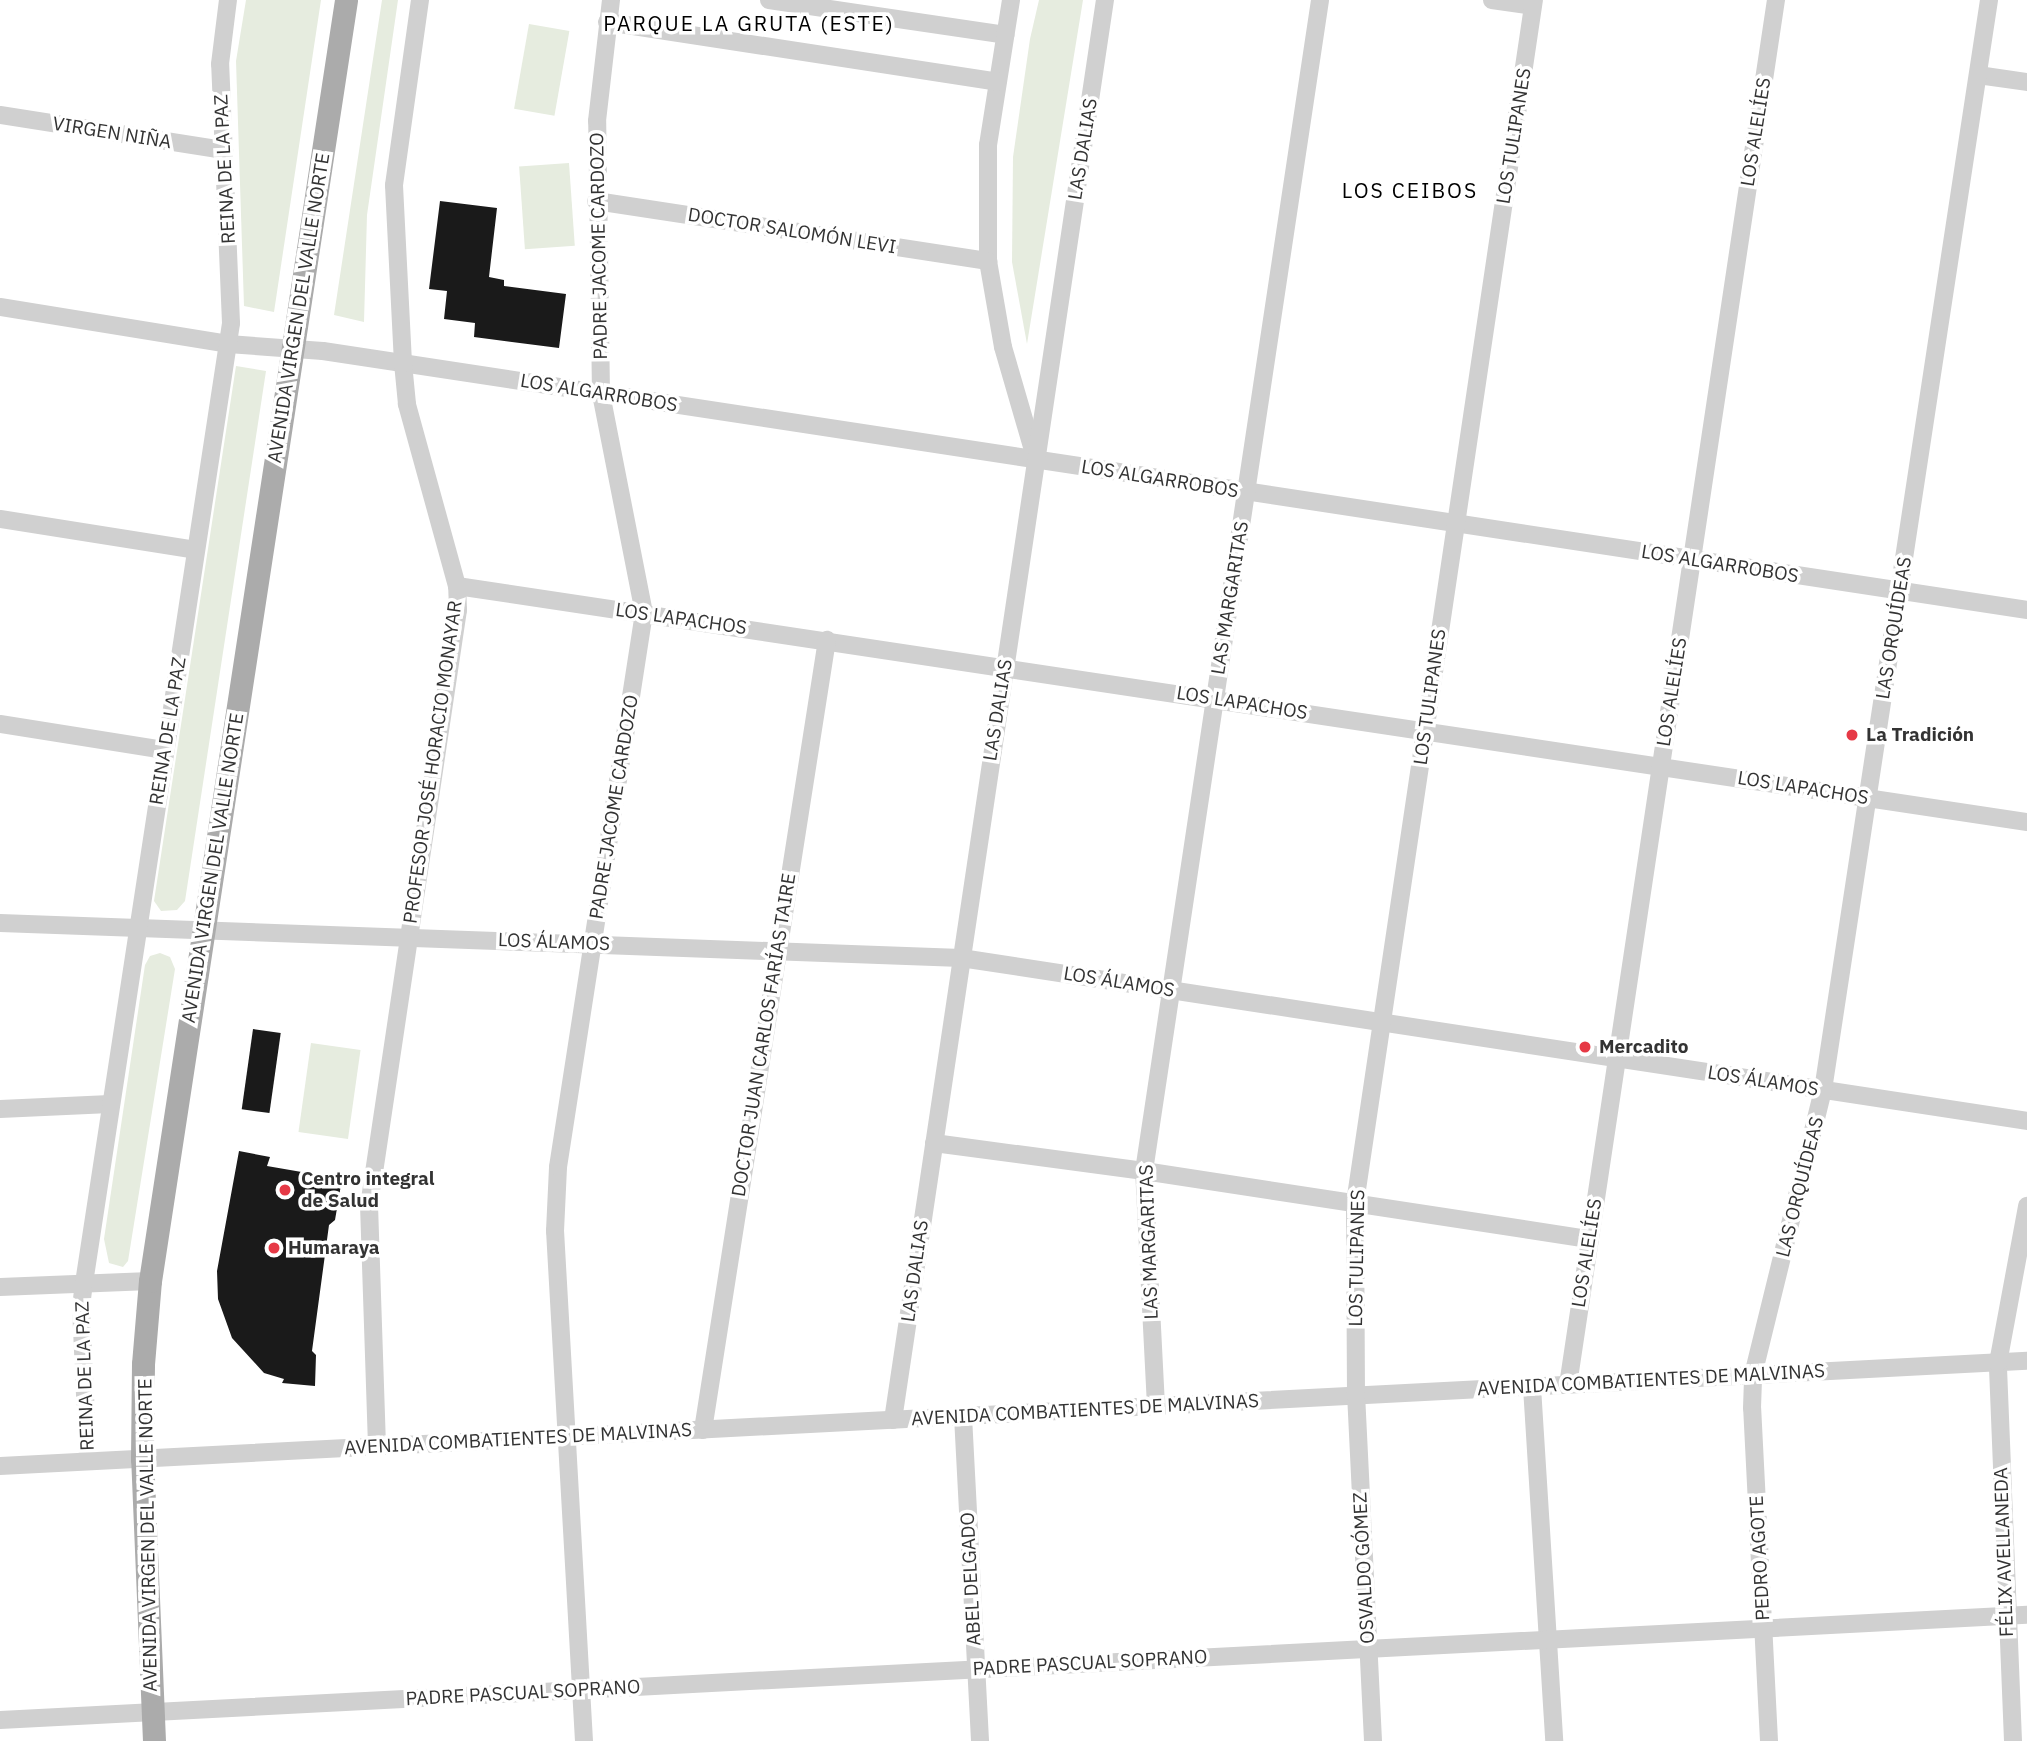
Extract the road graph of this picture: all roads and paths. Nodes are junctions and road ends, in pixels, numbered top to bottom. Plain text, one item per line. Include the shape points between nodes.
1 (228, 0) edge
2 (346, 0) edge
3 (420, 0) edge
4 (611, 0) edge
5 (769, 0) edge
6 (1011, 0) edge
7 (1105, 0) edge
8 (1320, 0) edge
9 (1492, 0) edge
10 (1776, 0) edge
11 (1989, 0) edge
12 (1534, 3) edge
13 (607, 22) junction
14 (1005, 36) junction
15 (1978, 75) junction
16 (997, 82) junction
17 (2027, 82) edge
18 (0, 115) edge
19 (225, 150) junction
20 (596, 201) junction
21 (988, 261) junction
22 (0, 307) edge
23 (228, 344) junction
24 (293, 348) junction
25 (403, 363) junction
26 (601, 394) junction
27 (1036, 460) junction
28 (1246, 492) junction
29 (0, 519) edge
30 (1455, 524) junction
31 (196, 550) junction
32 (1692, 560) junction
33 (457, 586) junction
34 (1899, 591) junction
35 (2027, 610) edge
36 (643, 613) junction
37 (827, 640) junction
38 (1005, 666) junction
39 (1215, 698) junction
40 (0, 724) edge
41 (1425, 730) junction
42 (165, 750) junction
43 (1660, 766) junction
44 (1868, 798) junction
45 (2027, 822) edge
46 (0, 923) edge
47 (137, 929) junction
48 (203, 929) junction
49 (409, 937) junction
50 (593, 944) junction
51 (777, 951) junction
52 (961, 958) junction
53 (1171, 990) junction
54 (1382, 1022) junction
55 (1617, 1058) junction
56 (1823, 1090) junction
57 (110, 1104) junction
58 (0, 1109) edge
59 (2027, 1121) edge
60 (934, 1143) junction
61 (1144, 1171) junction
62 (1355, 1203) junction
63 (2027, 1206) edge
64 (1589, 1238) junction
65 (150, 1281) junction
66 (84, 1283) junction
67 (0, 1287) edge
68 (2027, 1361) edge
69 (1998, 1363) junction
70 (1754, 1375) junction
71 (1567, 1385) junction
72 (1532, 1387) junction
73 (1356, 1396) junction
74 (1157, 1406) junction
75 (962, 1416) junction
76 (893, 1420) junction
77 (703, 1430) junction
78 (567, 1437) junction
79 (377, 1446) junction
80 (142, 1459) junction
81 (88, 1461) junction
82 (0, 1466) edge
83 (2027, 1615) edge
84 (2006, 1616) junction
85 (1763, 1628) junction
86 (1549, 1639) junction
87 (1368, 1649) junction
88 (976, 1669) junction
89 (581, 1690) junction
90 (152, 1712) junction
91 (0, 1720) edge
92 (153, 1741) edge
93 (583, 1741) edge
94 (979, 1741) edge
95 (1373, 1741) edge
96 (1554, 1741) edge
97 (1769, 1741) edge
98 (2013, 1741) edge

1 - 19 street, REINA DE LA PAZ via 219,64
2 - 24 main road, AVENIDA VIRGEN DEL VALLE NORTE
3 - 25 street, PROFESOR JOSÉ HORACIO MONAYAR via 394,185
4 - 13 street, PADRE JACOME CARDOZO
5 - 14 street
6 - 14 street
7 - 27 street, LAS DALIAS
8 - 28 street, LAS MARGARITAS
9 - 12 street
10 - 32 street, LOS ALELÍES
11 - 15 street, LAS ORQUÍDEAS
12 - 30 street, LOS TULIPANES
13 - 16 street
13 - 20 street, PADRE JACOME CARDOZO via 597,121
14 - 16 street
15 - 17 street
15 - 34 street, LAS ORQUÍDEAS
16 - 21 street via 988,145
18 - 19 street, VIRGEN NIÑA
19 - 23 street, REINA DE LA PAZ
20 - 21 street, DOCTOR SALOMÓN LEVI
20 - 26 street, PADRE JACOME CARDOZO
21 - 27 street via 1003,348
22 - 23 street, LOS ALGARROBOS
23 - 24 street, LOS ALGARROBOS
23 - 31 street, REINA DE LA PAZ
24 - 25 street, LOS ALGARROBOS
24 - 48 main road, AVENIDA VIRGEN DEL VALLE NORTE
25 - 26 street, LOS ALGARROBOS
25 - 33 street, PROFESOR JOSÉ HORACIO MONAYAR via 407,404
26 - 27 street, LOS ALGARROBOS
26 - 36 street, PADRE JACOME CARDOZO
27 - 28 street, LOS ALGARROBOS
27 - 38 street, LAS DALIAS
28 - 30 street, LOS ALGARROBOS
28 - 39 street, LAS MARGARITAS
29 - 31 street
30 - 32 street, LOS ALGARROBOS
30 - 41 street, LOS TULIPANES
31 - 42 street, REINA DE LA PAZ
32 - 34 street, LOS ALGARROBOS
32 - 43 street, LOS ALELÍES
33 - 36 street, LOS LAPACHOS
33 - 49 street, PROFESOR JOSÉ HORACIO MONAYAR via 458,610
34 - 35 street, LOS ALGARROBOS
34 - 44 street, LAS ORQUÍDEAS
36 - 37 street, LOS LAPACHOS
36 - 50 street, PADRE JACOME CARDOZO
37 - 38 street, LOS LAPACHOS
37 - 51 street, DOCTOR JUAN CARLOS FARÍAS TAIRE
38 - 39 street, LOS LAPACHOS
38 - 52 street, LAS DALIAS
39 - 41 street, LOS LAPACHOS
39 - 53 street, LAS MARGARITAS
40 - 42 street
41 - 43 street, LOS LAPACHOS
41 - 54 street, LOS TULIPANES
42 - 47 street, REINA DE LA PAZ
43 - 44 street, LOS LAPACHOS
43 - 55 street, LOS ALELÍES
44 - 45 street, LOS LAPACHOS
44 - 56 street, LAS ORQUÍDEAS
46 - 47 street, LOS ÁLAMOS
47 - 48 street, LOS ÁLAMOS
47 - 57 street, REINA DE LA PAZ
48 - 49 street, LOS ÁLAMOS
48 - 65 main road, AVENIDA VIRGEN DEL VALLE NORTE
49 - 50 street, LOS ÁLAMOS
49 - 79 street, PROFESOR JOSÉ HORACIO MONAYAR via 369,1206
50 - 51 street, LOS ÁLAMOS
50 - 78 street, PADRE JACOME CARDOZO via 557,1180 555,1231
51 - 52 street, LOS ÁLAMOS
51 - 77 street, DOCTOR JUAN CARLOS FARÍAS TAIRE
52 - 53 street, LOS ÁLAMOS
52 - 60 street, LAS DALIAS
53 - 54 street, LOS ÁLAMOS
53 - 61 street, LAS MARGARITAS
54 - 55 street, LOS ÁLAMOS
54 - 62 street, LOS TULIPANES
55 - 56 street, LOS ÁLAMOS
55 - 64 street, LOS ALELÍES
56 - 59 street, LOS ÁLAMOS
56 - 70 street, LAS ORQUÍDEAS
57 - 58 street
57 - 66 street, REINA DE LA PAZ
60 - 61 street
60 - 76 street, LAS DALIAS
61 - 62 street
61 - 74 street, LAS MARGARITAS
62 - 64 street
62 - 73 street, LOS TULIPANES
63 - 69 street, FÉLIX AVELLANEDA
64 - 71 street, LOS ALELÍES
65 - 66 street
65 - 80 main road, AVENIDA VIRGEN DEL VALLE NORTE
66 - 67 street
66 - 81 street, REINA DE LA PAZ via 81,1307
68 - 69 street, AVENIDA COMBATIENTES DE MALVINAS
69 - 70 street, AVENIDA COMBATIENTES DE MALVINAS
69 - 84 street, FÉLIX AVELLANEDA
70 - 71 street, AVENIDA COMBATIENTES DE MALVINAS
70 - 85 street, PEDRO AGOTE
71 - 72 street, AVENIDA COMBATIENTES DE MALVINAS
72 - 73 street, AVENIDA COMBATIENTES DE MALVINAS
72 - 86 street
73 - 74 street, AVENIDA COMBATIENTES DE MALVINAS
73 - 87 street, OSVALDO GÓMEZ
74 - 75 street, AVENIDA COMBATIENTES DE MALVINAS
75 - 76 street, AVENIDA COMBATIENTES DE MALVINAS
75 - 88 street, ABEL DELGADO
76 - 77 street, AVENIDA COMBATIENTES DE MALVINAS
77 - 78 street, AVENIDA COMBATIENTES DE MALVINAS
78 - 79 street, AVENIDA COMBATIENTES DE MALVINAS
78 - 89 street, PADRE JACOME CARDOZO
79 - 80 street, AVENIDA COMBATIENTES DE MALVINAS
80 - 81 street, AVENIDA COMBATIENTES DE MALVINAS
80 - 90 main road, AVENIDA VIRGEN DEL VALLE NORTE
81 - 82 street, AVENIDA COMBATIENTES DE MALVINAS
83 - 84 street, PADRE PASCUAL SOPRANO
84 - 85 street, PADRE PASCUAL SOPRANO
84 - 98 street, FÉLIX AVELLANEDA
85 - 86 street, PADRE PASCUAL SOPRANO
85 - 97 street, PEDRO AGOTE
86 - 87 street, PADRE PASCUAL SOPRANO
86 - 96 street
87 - 88 street, PADRE PASCUAL SOPRANO
87 - 95 street, OSVALDO GÓMEZ
88 - 89 street, PADRE PASCUAL SOPRANO
88 - 94 street, ABEL DELGADO
89 - 90 street, PADRE PASCUAL SOPRANO
89 - 93 street, PADRE JACOME CARDOZO
90 - 91 street, PADRE PASCUAL SOPRANO
90 - 92 main road, AVENIDA VIRGEN DEL VALLE NORTE

